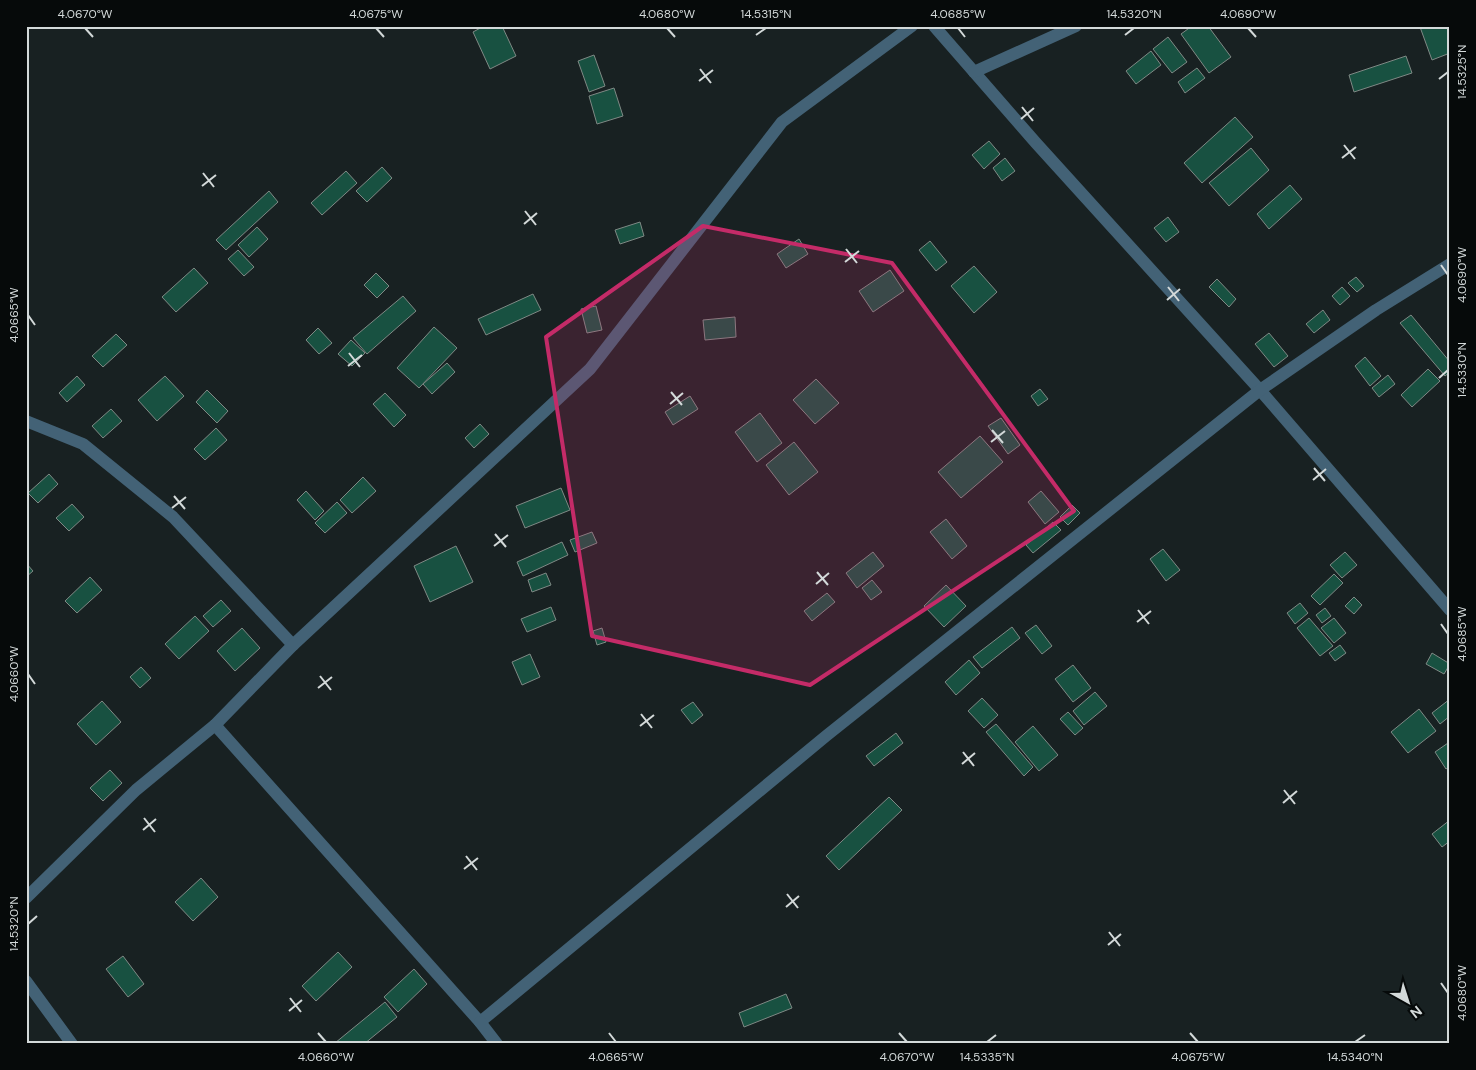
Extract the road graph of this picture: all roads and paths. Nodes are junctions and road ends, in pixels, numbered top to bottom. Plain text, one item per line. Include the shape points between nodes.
1 (912, 26) edge
2 (934, 26) edge
3 (1076, 26) edge
4 (974, 72) junction
5 (1450, 264) edge
6 (1260, 390) junction
7 (26, 421) edge
8 (1450, 610) edge
9 (292, 645) junction
10 (215, 726) junction
11 (26, 898) edge
12 (26, 981) edge
13 (480, 1022) junction
14 (72, 1044) edge
15 (497, 1044) edge

1 - 9 street via 782,122 590,369
2 - 4 street
3 - 4 street
4 - 6 street
5 - 6 street via 1376,310
6 - 8 street
6 - 13 street via 826,736
7 - 9 street via 83,444 172,517
9 - 10 street
10 - 11 street via 136,790
10 - 13 street
12 - 14 street
13 - 15 street

